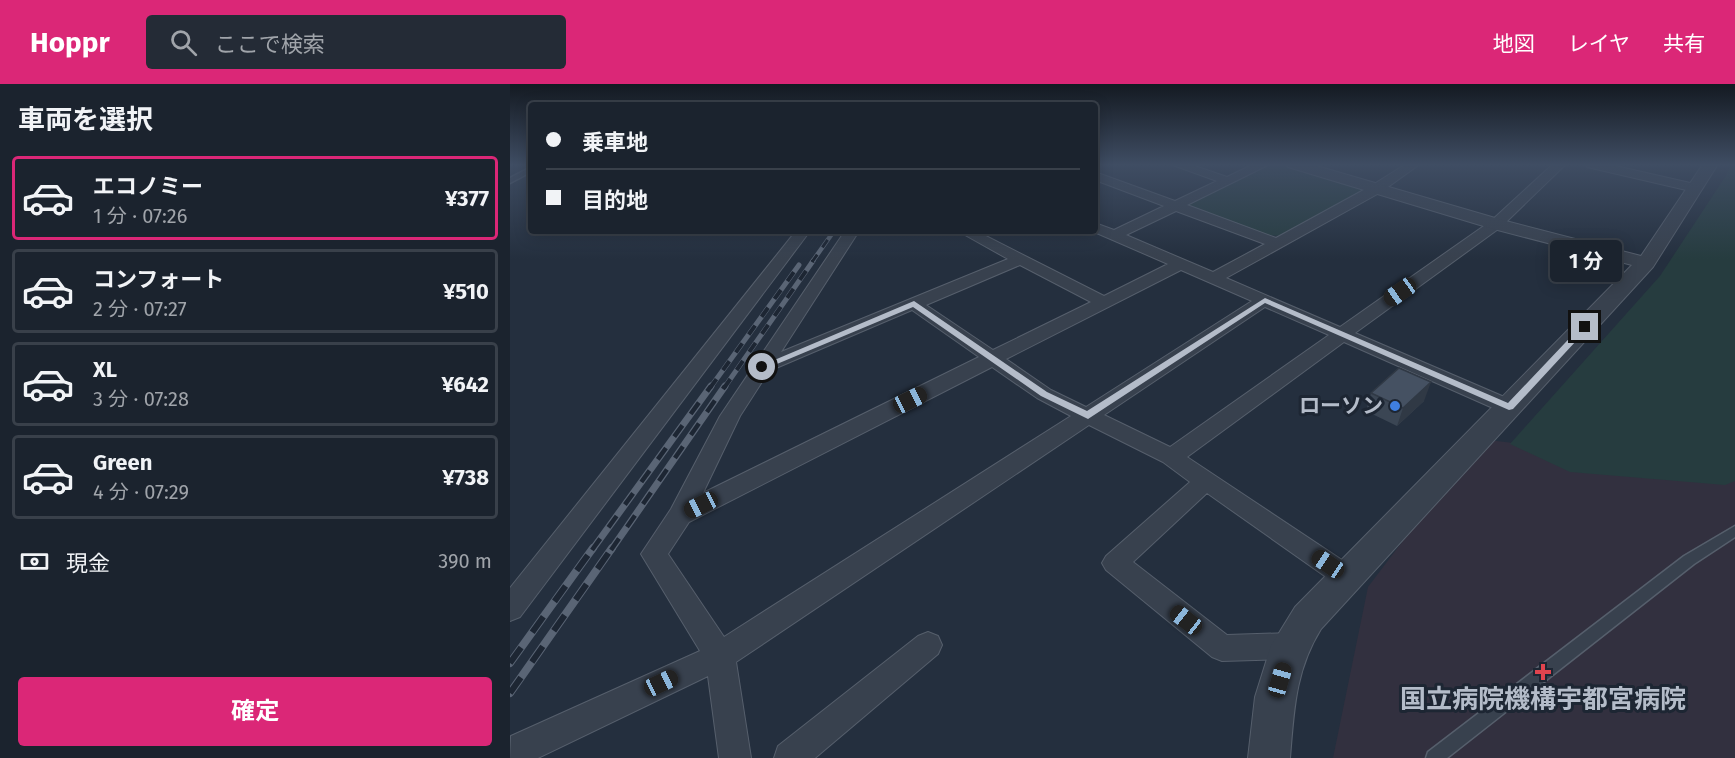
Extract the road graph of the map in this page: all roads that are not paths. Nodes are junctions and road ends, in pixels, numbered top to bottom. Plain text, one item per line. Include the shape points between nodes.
1 (1147, 195) edge
2 (1197, 195) edge
3 (1364, 195) edge
4 (1398, 195) edge
5 (1526, 195) edge
6 (1690, 195) edge
7 (1175, 206) junction
8 (1496, 224) junction
9 (1098, 228) edge
10 (801, 234) edge
11 (850, 234) edge
12 (971, 234) edge
13 (1114, 235) junction
14 (1277, 243) junction
15 (1022, 259) junction
16 (1646, 263) junction
17 (1181, 264) junction
18 (1214, 278) junction
19 (1265, 300) junction
20 (1106, 303) junction
21 (914, 304) junction
22 (1343, 334) junction
23 (994, 359) junction
24 (762, 367) junction
25 (1509, 407) junction
26 (1088, 416) junction
27 (1171, 457) junction
28 (1207, 480) junction
29 (680, 515) junction
30 (1735, 531) edge
31 (1345, 576) junction
32 (510, 609) edge
33 (928, 645) dead end
34 (1290, 646) junction
35 (720, 656) junction
36 (517, 758) edge
37 (735, 758) edge
38 (790, 758) edge
39 (1269, 758) edge
40 (1434, 758) edge

1 - 7 street
2 - 7 street
3 - 14 street
4 - 8 street
5 - 8 street
6 - 16 street
7 - 13 street
7 - 14 street
8 - 16 street
8 - 22 street
9 - 13 street
10 - 32 street
11 - 24 street
12 - 15 street
13 - 17 street
14 - 18 street
15 - 20 street
15 - 21 street
16 - 25 street
17 - 18 street
17 - 20 street
18 - 19 street
19 - 22 street
19 - 26 street
20 - 23 street
21 - 23 street
21 - 24 street
22 - 25 street
22 - 27 street
23 - 26 street via 1044,394
23 - 29 street
24 - 29 street via 730,416
25 - 31 street
26 - 27 street
26 - 35 street
27 - 28 street
28 - 31 street
28 - 34 street via 1115,564 1222,648
29 - 35 street via 654,554
30 - 40 lane via 1689,560
31 - 34 street via 1308,618
33 - 38 street
34 - 39 street via 1275,698
35 - 36 street via 523,748
35 - 37 street

